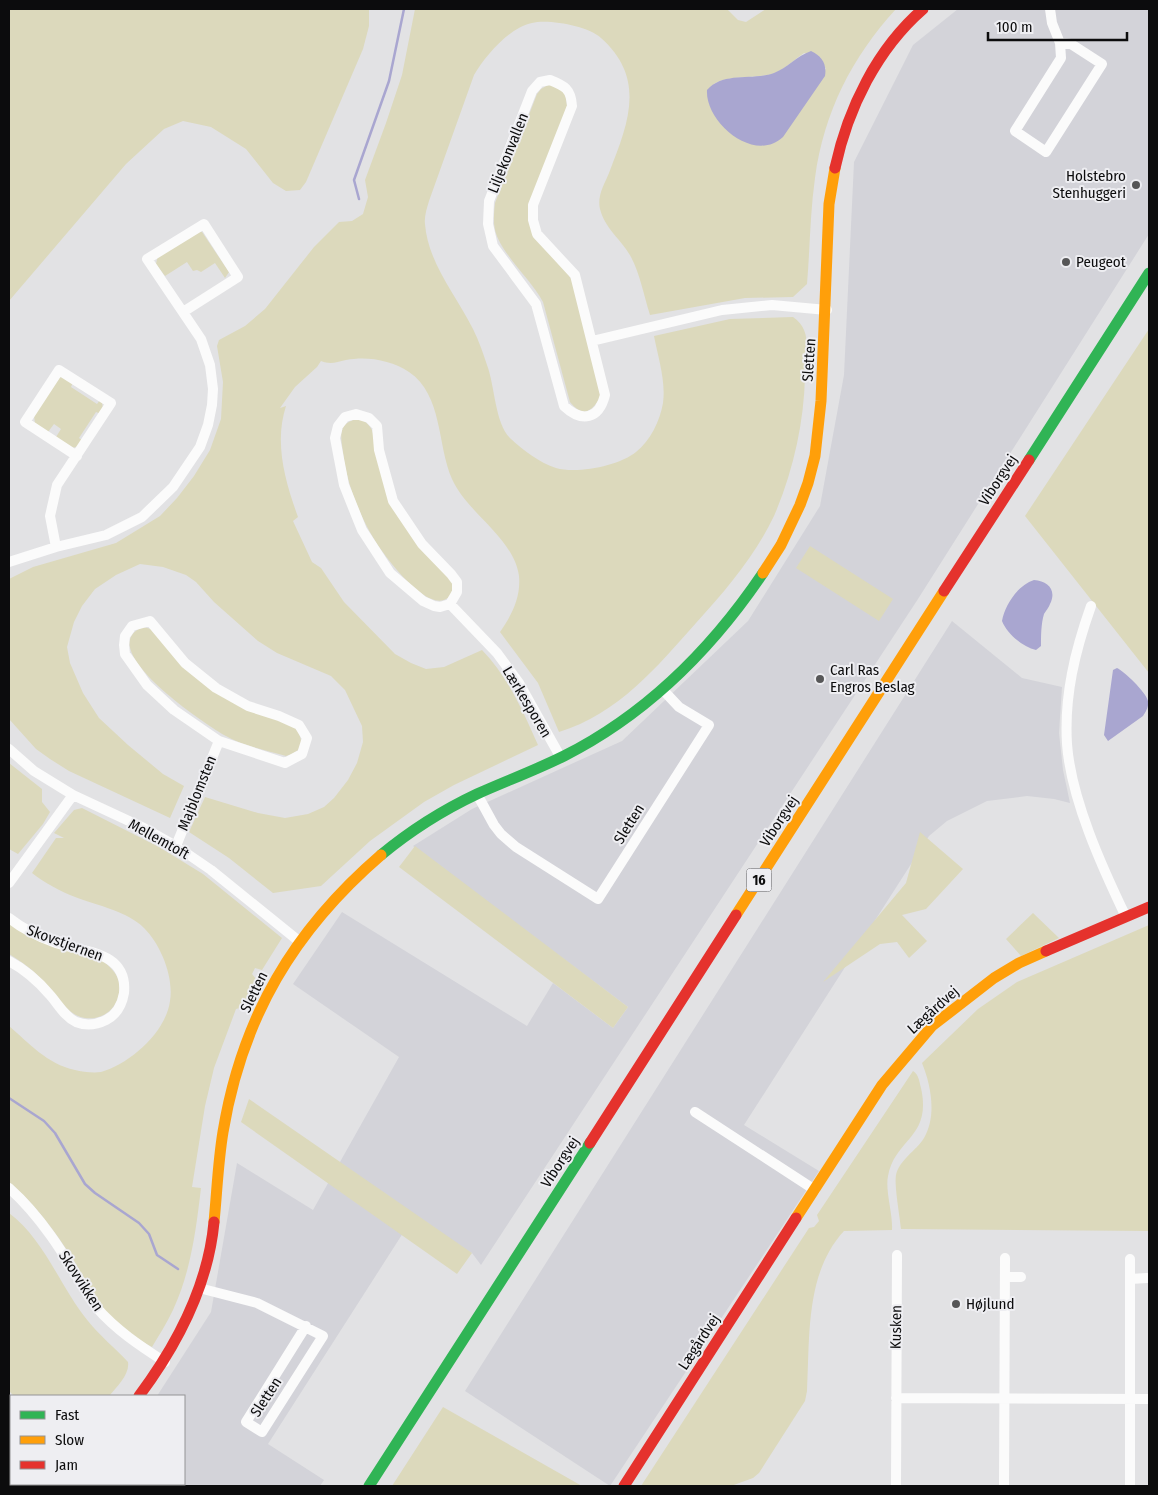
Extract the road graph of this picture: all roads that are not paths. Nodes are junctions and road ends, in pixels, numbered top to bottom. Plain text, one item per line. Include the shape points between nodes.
1 (923, 9) edge
2 (1050, 9) edge
3 (1060, 43) junction
4 (1149, 273) edge
5 (827, 310) junction
6 (183, 312) junction
7 (592, 341) junction
8 (77, 456) junction
9 (56, 547) junction
10 (9, 562) edge
11 (450, 604) junction
12 (1092, 606) dead end
13 (663, 690) junction
14 (219, 741) junction
15 (9, 749) edge
16 (561, 758) junction
17 (477, 794) junction
18 (72, 795) junction
19 (176, 846) junction
20 (9, 882) edge
21 (1149, 907) edge
22 (1126, 917) junction
23 (9, 918) edge
24 (300, 942) junction
25 (9, 961) edge
26 (695, 1112) dead end
27 (9, 1188) edge
28 (815, 1190) junction
29 (897, 1255) dead end
30 (1005, 1258) dead end
31 (1130, 1258) dead end
32 (1005, 1277) junction
33 (1021, 1277) dead end
34 (1130, 1278) junction
35 (1147, 1278) dead end
36 (199, 1288) junction
37 (306, 1326) junction
38 (165, 1362) junction
39 (140, 1395) edge
40 (896, 1398) junction
41 (1004, 1398) junction
42 (1130, 1399) junction
43 (1149, 1399) edge
44 (369, 1486) edge
45 (624, 1486) edge
46 (896, 1486) edge
47 (1004, 1486) edge
48 (1130, 1486) edge

1 - 5 street, Sletten via 901,30 875,67 857,101 841,143 830,194
2 - 3 street
3 - 3 street via 1061,58 1015,131 1046,152 1102,64 1072,44
4 - 44 street, Viborgvej / 16
5 - 7 street via 772,305 722,310
5 - 13 street, Sletten via 819,429 809,479 792,526 760,580
6 - 6 street via 238,277 204,224 147,259
6 - 9 street via 201,339 212,371 212,405 200,446 173,487 142,517 106,535
7 - 7 street, Liljekonvallen via 605,395 597,411 589,416 579,416 564,406 536,304 493,246 488,224 489,201 532,91 540,82 550,80 568,91 572,106 533,205 533,220 537,234 575,275
8 - 8 street via 26,422 59,370 112,403
8 - 9 street via 57,485 50,516
9 - 10 street
11 - 11 street via 440,607 423,601 390,573 362,530 344,485 335,438 345,417 356,414 370,418 377,426 379,450 393,502 422,544 457,582 457,592
11 - 16 street, Lærkesporen via 516,678
12 - 22 street via 1073,663 1068,746 1081,810
13 - 16 street, Sletten via 612,729
13 - 17 street, Sletten via 679,706 709,725 598,899 516,848 494,825
14 - 14 street, Majblomsten via 174,710 147,686 125,654 125,636 132,626 150,621 185,662 216,688 248,706 299,725 307,738 302,754 285,763
14 - 19 street, Majblomsten
15 - 18 street, Mellemtoft via 34,771
16 - 17 street, Sletten
17 - 24 street, Sletten via 415,829 375,860 340,894
18 - 19 street, Mellemtoft
18 - 20 street
19 - 24 street, Mellemtoft
21 - 22 street, Lægårdvej
22 - 28 street, Lægårdvej via 1019,963 994,978 932,1026 882,1085
23 - 25 street, Skovstjernen via 49,940 83,948 112,961 122,976 123,999 111,1017 91,1025 81,1024 68,1016 42,986
24 - 36 street, Sletten via 260,1010 241,1061 225,1120 213,1232
26 - 28 street
27 - 38 street, Skovvikken via 47,1230 96,1307 121,1332
28 - 45 street, Lægårdvej
29 - 40 street, Kusken
30 - 32 street
31 - 34 street
32 - 33 street
32 - 41 street
34 - 35 street
34 - 42 street
36 - 37 street, Sletten via 257,1303
36 - 38 street, Sletten
37 - 37 street, Sletten via 323,1336 262,1432 246,1422
38 - 39 street, Sletten
40 - 41 street
40 - 46 street, Kusken
41 - 42 street
41 - 47 street
42 - 43 street
42 - 48 street

